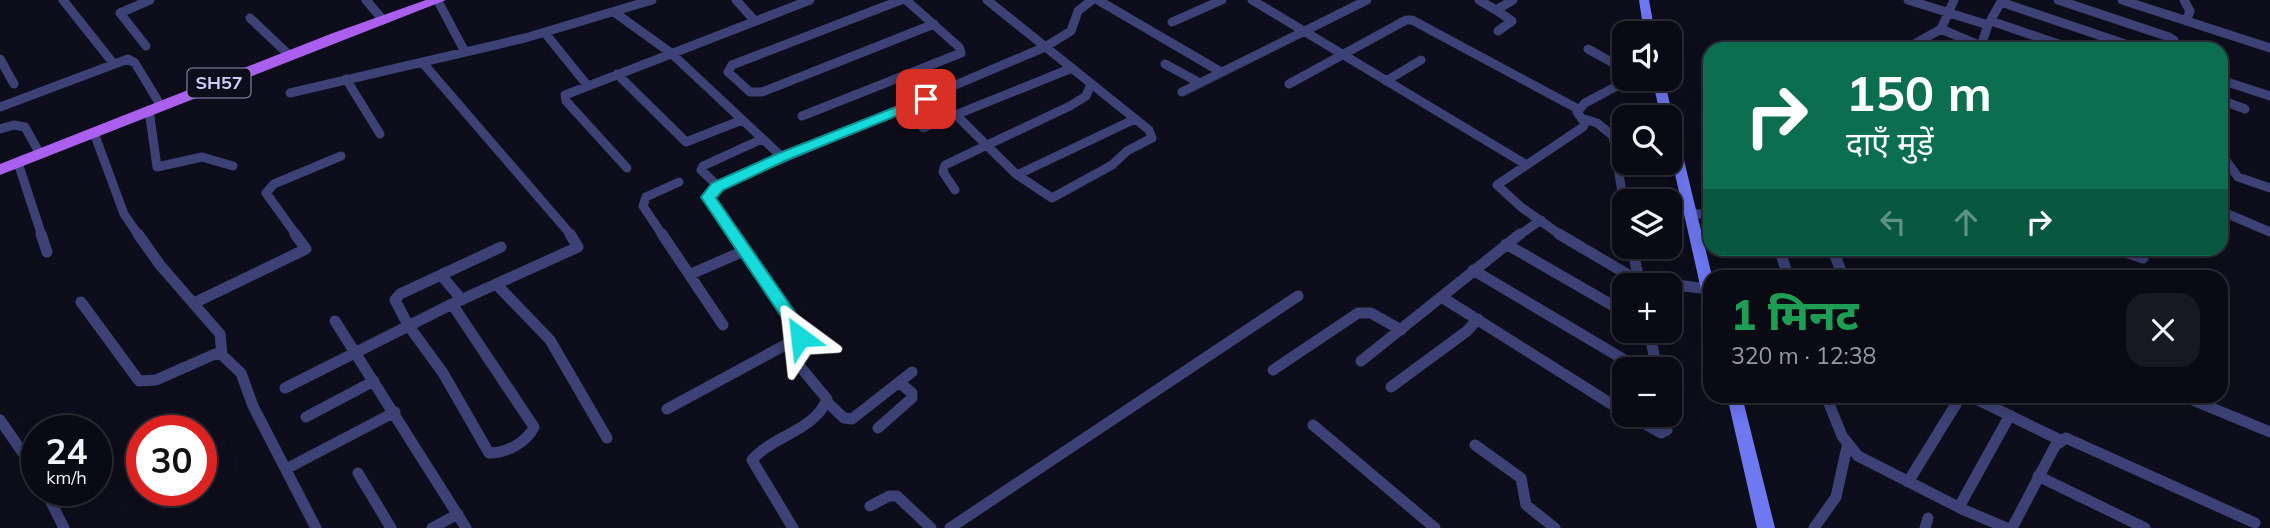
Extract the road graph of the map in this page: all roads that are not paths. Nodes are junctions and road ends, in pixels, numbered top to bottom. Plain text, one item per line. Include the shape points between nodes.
1 (63, 0) edge
2 (150, 0) edge
3 (366, 0) edge
4 (438, 0) edge
5 (652, 0) edge
6 (736, 0) edge
7 (810, 0) edge
8 (903, 0) edge
9 (987, 0) edge
10 (1092, 0) edge
11 (1098, 0) edge
12 (1222, 0) edge
13 (1252, 0) edge
14 (1367, 0) edge
15 (1479, 0) edge
16 (1513, 0) edge
17 (1644, 0) edge
18 (1908, 0) edge
19 (1954, 0) edge
20 (2058, 0) edge
21 (2122, 0) edge
22 (2185, 0) edge
23 (2001, 1) edge
24 (1496, 10) junction
25 (614, 12) junction
26 (1947, 12) junction
27 (250, 18) dead end
28 (383, 20) junction
29 (755, 21) junction
30 (1648, 21) edge
31 (2186, 21) junction
32 (1172, 22) dead end
33 (1989, 23) junction
34 (934, 24) junction
35 (1941, 29) junction
36 (1498, 31) dead end
37 (1303, 32) junction
38 (545, 33) junction
39 (1918, 42) edge
40 (1968, 42) edge
41 (1982, 42) edge
42 (2050, 42) edge
43 (2120, 42) edge
44 (2173, 42) edge
45 (146, 46) dead end
46 (1045, 47) junction
47 (2270, 48) edge
48 (1588, 49) dead end
49 (465, 52) junction
50 (671, 53) junction
51 (289, 55) junction
52 (1342, 55) junction
53 (0, 59) edge
54 (1420, 60) dead end
55 (422, 62) junction
56 (1612, 62) edge
57 (113, 63) junction
58 (1165, 64) dead end
59 (1072, 68) junction
60 (1221, 72) junction
61 (617, 74) junction
62 (346, 79) junction
63 (1386, 81) junction
64 (2228, 82) edge
65 (1200, 83) junction
66 (14, 84) dead end
67 (1091, 84) junction
68 (1289, 84) dead end
69 (587, 85) junction
70 (1612, 89) edge
71 (1182, 92) dead end
72 (290, 93) dead end
73 (2270, 96) edge
74 (2228, 103) edge
75 (0, 107) edge
76 (155, 108) junction
77 (2245, 109) dead end
78 (1579, 114) junction
79 (956, 115) junction
80 (802, 116) dead end
81 (1135, 119) junction
82 (742, 120) junction
83 (923, 128) dead end
84 (0, 130) edge
85 (94, 132) junction
86 (380, 134) dead end
87 (762, 139) junction
88 (988, 145) junction
89 (40, 154) junction
90 (341, 156) dead end
91 (782, 157) junction
92 (2228, 159) edge
93 (18, 163) junction
94 (1525, 164) junction
95 (233, 166) dead end
96 (626, 168) dead end
97 (0, 170) edge
98 (1019, 174) junction
99 (1681, 175) edge
100 (679, 183) dead end
101 (718, 187) junction
102 (2270, 188) edge
103 (1622, 189) edge
104 (955, 190) dead end
105 (1690, 213) junction
106 (1703, 214) edge
107 (2228, 214) edge
108 (1541, 220) junction
109 (2270, 232) edge
110 (1506, 244) junction
111 (501, 247) dead end
112 (744, 251) junction
113 (47, 253) dead end
114 (2137, 256) edge
115 (2143, 258) dead end
116 (1473, 270) junction
117 (1704, 270) edge
118 (1620, 273) edge
119 (691, 274) junction
120 (441, 275) junction
121 (496, 284) junction
122 (1682, 289) edge
123 (1703, 292) edge
124 (1298, 296) dead end
125 (1443, 298) junction
126 (81, 302) dead end
127 (457, 302) junction
128 (194, 303) junction
129 (1612, 305) edge
130 (1478, 319) junction
131 (335, 321) dead end
132 (723, 324) dead end
133 (408, 325) junction
134 (1401, 330) junction
135 (800, 337) junction
136 (355, 351) junction
137 (222, 355) junction
138 (1620, 357) edge
139 (1361, 361) dead end
140 (1273, 370) dead end
141 (912, 372) dead end
142 (374, 381) junction
143 (900, 382) junction
144 (1391, 387) dead end
145 (285, 388) dead end
146 (827, 402) junction
147 (1736, 403) edge
148 (1829, 403) edge
149 (1957, 403) edge
150 (1985, 403) edge
151 (2200, 403) edge
152 (1612, 404) edge
153 (667, 409) dead end
154 (395, 412) junction
155 (2010, 415) junction
156 (306, 417) dead end
157 (0, 420) edge
158 (1313, 425) dead end
159 (1650, 427) edge
160 (1667, 427) edge
161 (878, 428) dead end
162 (2270, 432) edge
163 (607, 438) dead end
164 (2060, 440) junction
165 (1475, 445) dead end
166 (1847, 447) junction
167 (21, 450) edge
168 (286, 469) junction
169 (358, 473) dead end
170 (2038, 476) junction
171 (1909, 482) junction
172 (53, 506) edge
173 (870, 506) dead end
174 (1959, 507) junction
175 (458, 514) junction
176 (2255, 523) dead end
177 (64, 528) edge
178 (316, 528) edge
179 (391, 528) edge
180 (432, 528) edge
181 (466, 528) edge
182 (793, 528) edge
183 (931, 528) edge
184 (950, 528) edge
185 (1434, 528) edge
186 (1555, 528) edge
187 (1766, 528) edge
188 (1814, 528) edge
189 (2010, 528) edge
190 (2145, 528) edge

1 - 57 street
2 - 45 street via 120,13
3 - 28 street
4 - 28 main road, SH57
4 - 49 street
5 - 25 street
6 - 29 street
7 - 29 street
8 - 34 street
8 - 34 street via 732,65 728,72 750,92 762,92
9 - 46 street
10 - 46 street via 1078,12 1071,31
11 - 60 street
12 - 32 street
13 - 37 street
14 - 37 street
15 - 24 street
16 - 24 street
17 - 30 street
18 - 26 street
19 - 26 street
20 - 44 street
21 - 31 street
22 - 31 street via 2190,11
23 - 33 street
23 - 43 street
24 - 36 street via 1512,21
25 - 38 street
25 - 50 street
26 - 33 street
26 - 35 street
27 - 51 street
28 - 51 main road, SH57
29 - 50 street
31 - 47 street
33 - 41 street
33 - 42 street
34 - 80 street via 959,47 956,57
35 - 39 street
35 - 40 street
37 - 52 street
37 - 60 street
38 - 49 street
38 - 69 street
46 - 59 street
46 - 91 street
48 - 56 street
49 - 55 street
50 - 61 street
50 - 82 street
51 - 76 main road, SH57
52 - 63 street
52 - 68 street
52 - 78 street via 1412,20
53 - 66 street
54 - 63 street
55 - 62 street
55 - 121 street via 578,243 573,251
57 - 75 street
57 - 76 street via 132,60
58 - 65 street
59 - 67 street
59 - 79 street
60 - 65 street
61 - 69 street
61 - 82 street via 686,142
62 - 72 street
62 - 86 street
63 - 94 street
64 - 73 street
65 - 71 street
67 - 81 street
67 - 88 street via 1086,96 1070,106
69 - 96 street via 565,95 566,102
70 - 78 street via 1585,103
74 - 77 street
76 - 85 main road, SH57
76 - 95 street via 157,167 202,157
78 - 94 street via 1583,127
78 - 103 street via 1614,136
79 - 83 street
79 - 88 street
81 - 98 street
81 - 98 street via 1152,134 1148,142 1056,197 1043,194
82 - 87 street
84 - 89 street via 22,124
85 - 89 main road, SH57
85 - 128 street via 124,214
87 - 91 street
87 - 101 street via 703,166 701,170
88 - 98 street
88 - 104 street via 945,165 943,173
89 - 93 main road, SH57
90 - 128 street via 274,184 266,193 306,249
91 - 101 street
92 - 102 street via 2235,174
93 - 97 main road, SH57
93 - 113 street
94 - 108 street via 1497,185
99 - 105 street
100 - 119 street via 646,197 643,206
101 - 112 street via 708,197
105 - 106 street
105 - 117 street
107 - 109 street
108 - 110 street
108 - 118 street
110 - 116 street
110 - 129 street
111 - 120 street
112 - 119 street
112 - 135 street
114 - 115 street
116 - 125 street
116 - 138 street
119 - 132 street
120 - 127 street
120 - 133 street via 396,297
121 - 127 street
121 - 163 street via 550,340
122 - 123 street
124 - 184 street
125 - 130 street
125 - 134 street
126 - 137 street via 139,381 156,380 207,356
127 - 133 street
127 - 133 street via 534,427 530,435 500,452 489,453 443,373
128 - 137 street via 220,334
130 - 144 street
130 - 152 street
131 - 136 street
133 - 136 street
134 - 139 street
134 - 140 street via 1371,313 1358,313
135 - 146 street via 797,363
135 - 153 street
136 - 142 street
136 - 145 street
137 - 168 street via 241,373
141 - 143 street
142 - 154 street
142 - 156 street
143 - 146 street via 852,419 844,418
143 - 161 street via 912,398
146 - 182 street via 822,411 764,447 752,460
147 - 187 street
148 - 166 street
149 - 171 street
150 - 155 street
151 - 162 street
154 - 168 street
154 - 175 street
155 - 164 street
155 - 174 street
157 - 167 street
158 - 185 street
159 - 160 street via 1661,433
164 - 170 street
164 - 176 street via 2077,440
165 - 186 street via 1521,478 1526,505
166 - 171 street
166 - 188 street via 1836,497
168 - 178 street
169 - 179 street
170 - 189 street
170 - 190 street
171 - 174 street
172 - 177 street
173 - 183 street via 897,496
174 - 189 street
175 - 180 street
175 - 181 street

